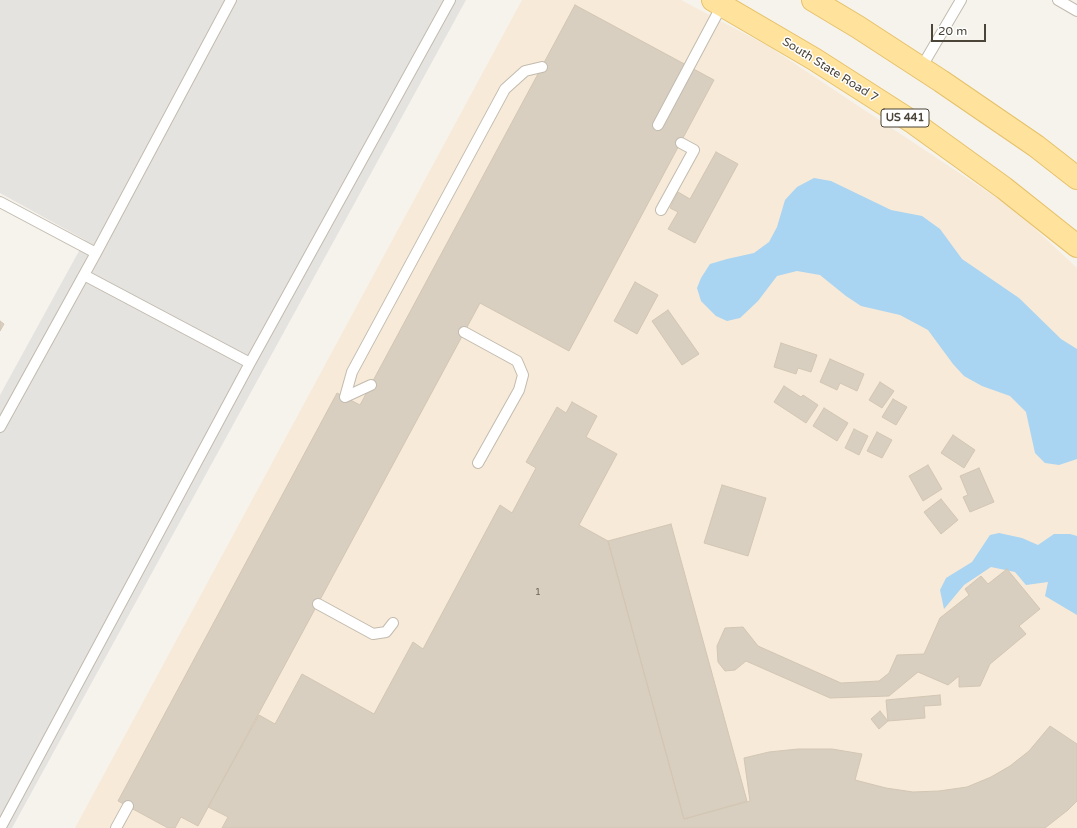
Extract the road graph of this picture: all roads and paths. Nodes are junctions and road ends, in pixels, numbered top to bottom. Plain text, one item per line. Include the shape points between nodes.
1 (231, 0) edge
2 (450, 0) edge
3 (813, 0) edge
4 (961, 0) edge
5 (1058, 0) edge
6 (718, 2) edge
7 (1077, 11) edge
8 (542, 67) dead end
9 (921, 68) junction
10 (658, 125) dead end
11 (680, 143) dead end
12 (1077, 178) edge
13 (0, 202) edge
14 (661, 210) dead end
15 (1077, 246) edge
16 (96, 253) junction
17 (84, 274) junction
18 (464, 332) dead end
19 (250, 363) junction
20 (371, 385) dead end
21 (0, 427) edge
22 (478, 463) dead end
23 (318, 604) dead end
24 (393, 623) dead end
25 (128, 806) dead end
26 (1, 825) edge
27 (116, 828) edge

1 - 16 lane
2 - 19 lane
3 - 9 main road
4 - 9 lane
5 - 7 lane
6 - 10 lane
6 - 15 main road, South State Road 7 / US 441 via 914,123 1004,188
8 - 20 lane via 525,71 505,89 352,372 345,397
9 - 12 main road via 1024,138
11 - 14 lane via 694,150
13 - 16 lane
16 - 17 lane
17 - 19 lane
17 - 21 lane
18 - 22 lane via 517,361 523,375 519,390
19 - 26 lane
23 - 24 lane via 373,634 386,632
25 - 27 lane

